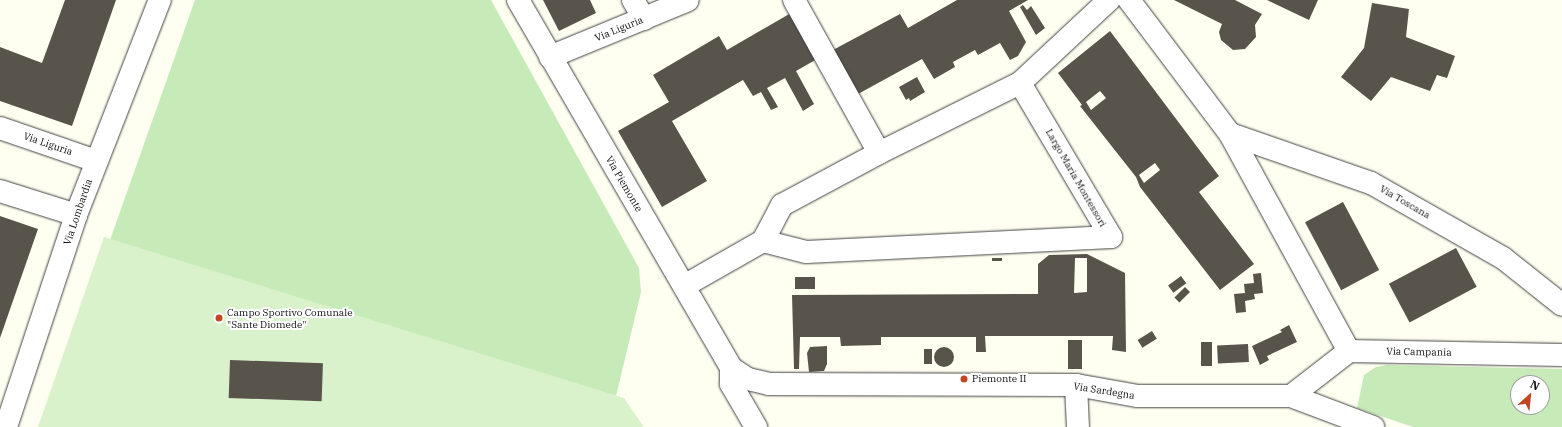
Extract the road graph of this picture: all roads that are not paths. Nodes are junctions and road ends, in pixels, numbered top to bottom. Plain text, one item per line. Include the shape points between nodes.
1 (160, 0) edge
2 (518, 0) edge
3 (633, 0) edge
4 (688, 0) edge
5 (794, 0) edge
6 (1109, 0) edge
7 (1128, 0) edge
8 (644, 18) junction
9 (550, 57) junction
10 (1020, 83) junction
11 (0, 128) edge
12 (1230, 134) junction
13 (879, 153) junction
14 (96, 161) junction
15 (0, 191) edge
16 (76, 215) junction
17 (763, 242) junction
18 (684, 286) junction
19 (1562, 305) edge
20 (1349, 351) junction
21 (1562, 355) edge
22 (731, 368) junction
23 (1076, 385) junction
24 (1291, 396) junction
25 (6, 427) edge
26 (756, 427) edge
27 (1078, 427) edge
28 (1373, 427) edge

1 - 14 street, Via Lombardia
2 - 9 street, Via Piemonte
3 - 8 street
4 - 8 street, Via Liguria
5 - 13 street
6 - 10 street
7 - 12 street
8 - 9 street, Via Liguria
9 - 18 street, Via Piemonte
10 - 13 street
10 - 17 street, Largo Maria Montessori via 1111,238 806,252
11 - 14 street, Via Liguria
12 - 19 street, Via Toscana via 1371,183 1503,258
12 - 20 street
13 - 17 street via 782,205
14 - 16 street, Via Lombardia
15 - 16 street
16 - 25 street, Via Lombardia
17 - 18 street
18 - 22 street, Via Piemonte
20 - 21 street, Via Campania
20 - 24 street
22 - 23 street, Via Sardegna via 748,379 768,384
22 - 26 street via 731,384
23 - 24 street, Via Sardegna via 1138,396
23 - 27 street
24 - 28 street, Via Sardegna

